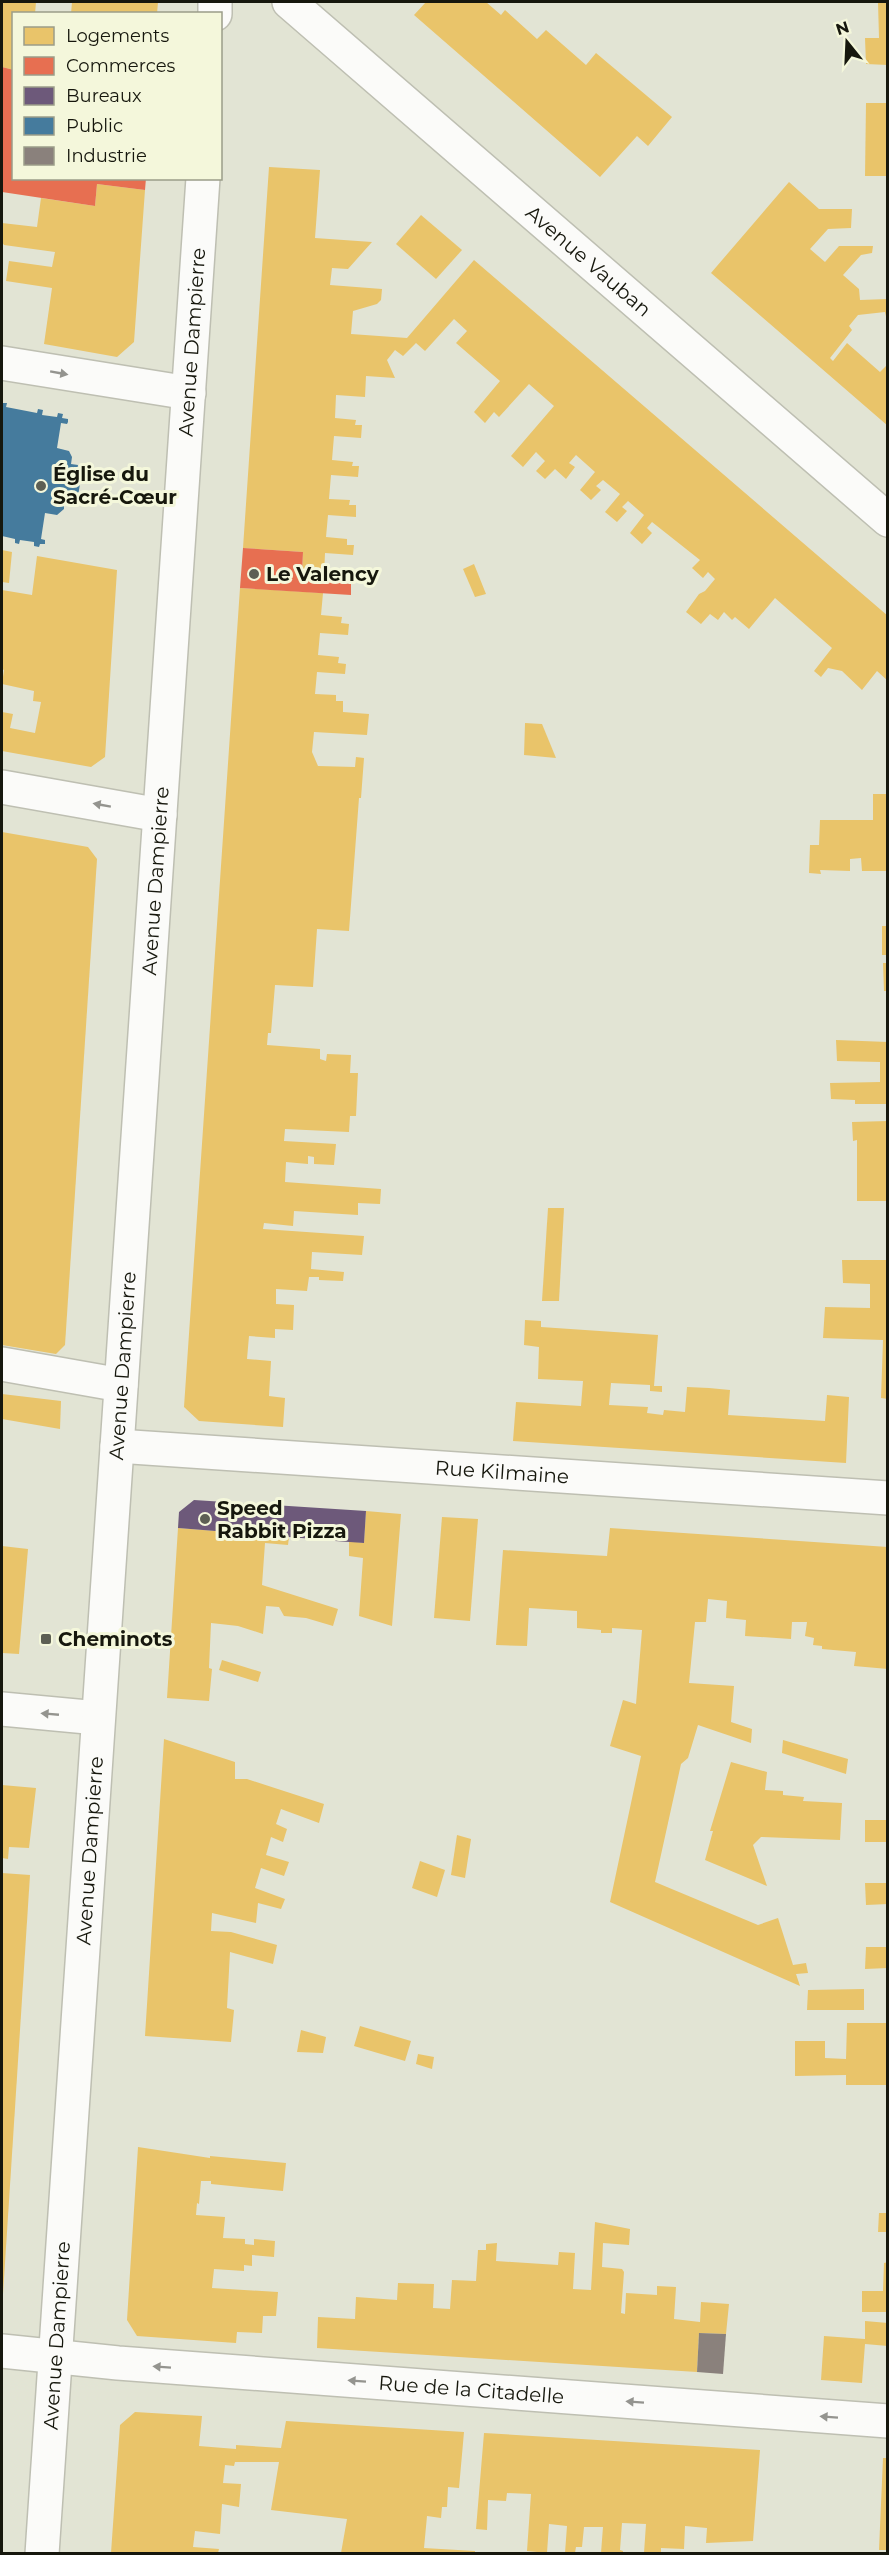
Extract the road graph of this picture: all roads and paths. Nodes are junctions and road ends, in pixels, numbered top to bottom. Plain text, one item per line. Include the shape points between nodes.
1 (289, 2) edge
2 (204, 180) edge
3 (2, 363) edge
4 (189, 393) junction
5 (888, 520) edge
6 (2, 787) edge
7 (160, 815) junction
8 (2, 1364) edge
9 (121, 1385) junction
10 (117, 1446) junction
11 (888, 1498) edge
12 (2, 1709) edge
13 (98, 1718) junction
14 (2, 2351) edge
15 (55, 2357) junction
16 (888, 2421) edge
17 (42, 2553) edge

1 - 5 street, Avenue Vauban
2 - 4 street, Avenue Dampierre
3 -> 4 street
4 - 7 street, Avenue Dampierre
7 -> 6 street
7 - 9 street, Avenue Dampierre
8 - 9 street
9 - 10 street, Avenue Dampierre
10 - 11 street, Rue Kilmaine
10 - 13 street, Avenue Dampierre
13 -> 12 street
13 - 15 street, Avenue Dampierre
14 - 15 street, Rue de la Citadelle
16 -> 15 street, Rue de la Citadelle
15 - 17 street, Avenue Dampierre

